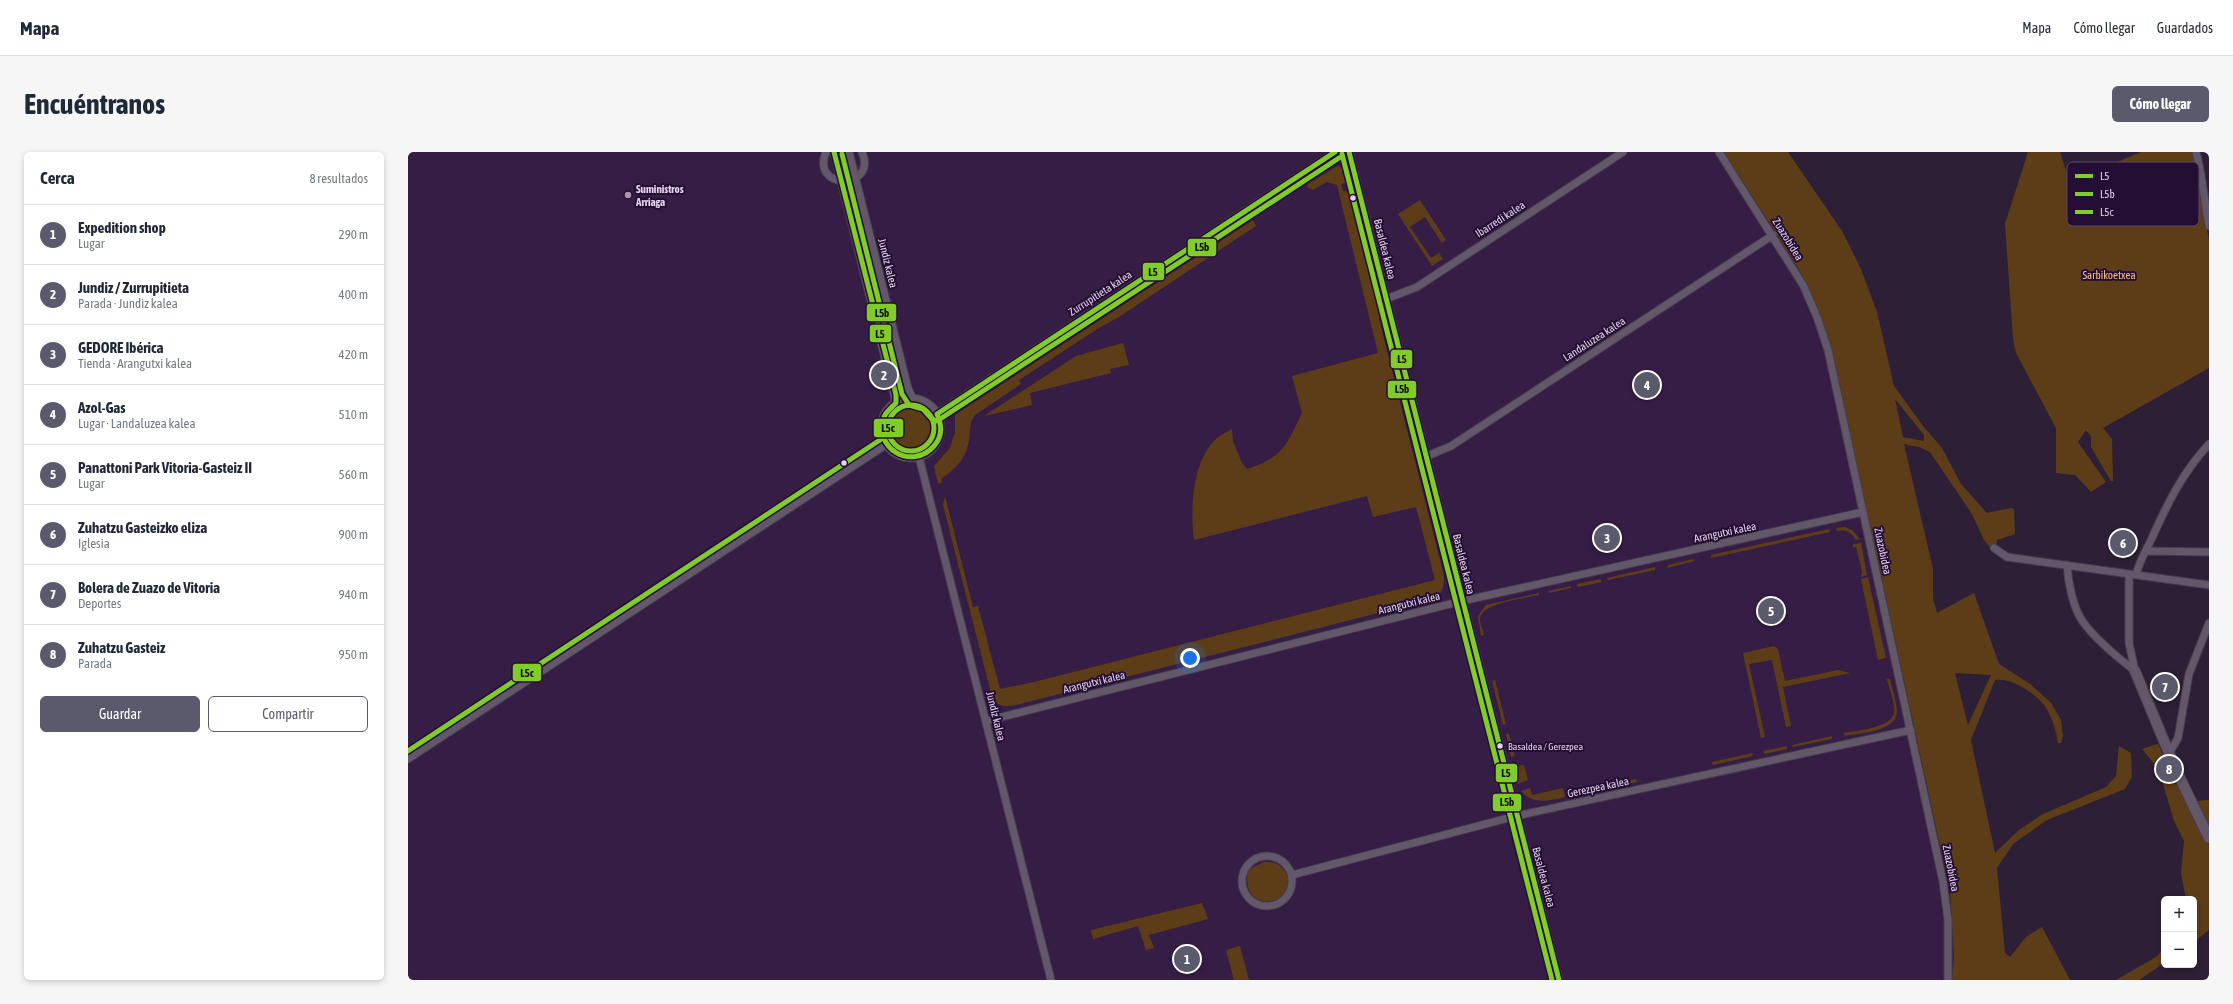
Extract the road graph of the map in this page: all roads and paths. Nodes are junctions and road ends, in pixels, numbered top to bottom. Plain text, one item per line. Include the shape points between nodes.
1 (826, 152) edge
2 (834, 152) edge
3 (849, 152) edge
4 (862, 152) edge
5 (1335, 152) edge
6 (1349, 152) edge
7 (1623, 152) edge
8 (1719, 152) edge
9 (2196, 152) edge
10 (2199, 162) edge
11 (2199, 163) edge
12 (856, 178) junction
13 (842, 182) junction
14 (2209, 226) edge
15 (1773, 235) junction
16 (1386, 298) junction
17 (913, 398) junction
18 (896, 403) junction
19 (938, 414) junction
20 (887, 444) junction
21 (2209, 444) edge
22 (919, 457) junction
23 (1425, 457) junction
24 (1863, 512) junction
25 (1994, 548) dead end
26 (2146, 551) junction
27 (2209, 552) edge
28 (2067, 565) junction
29 (2133, 575) junction
30 (2209, 585) edge
31 (1462, 601) junction
32 (2209, 623) edge
33 (2135, 671) junction
34 (986, 721) junction
35 (1911, 730) junction
36 (2170, 752) junction
37 (408, 759) edge
38 (1516, 816) junction
39 (2209, 838) edge
40 (1292, 875) junction
41 (1051, 980) edge
42 (1559, 980) edge
43 (1948, 980) edge

1 - 13 street via 826,171
2 - 13 street
3 - 12 street, Jundiz kalea
4 - 12 street via 864,168
5 - 19 street, Zurrupitieta kalea
6 - 16 street, Basaldea kalea
7 - 16 street, Ibarredi kalea via 1417,287
8 - 15 street, Zuazobidea
9 - 10 street
11 - 14 street
12 - 13 street
12 - 17 street, Jundiz kalea via 908,388
13 - 18 street
15 - 23 street, Landaluzea kalea via 1451,446
15 - 24 street, Zuazobidea via 1803,284 1828,350
16 - 23 street, Basaldea kalea
17 - 18 street
17 - 19 street via 927,403
18 - 20 street via 886,412 882,425
19 - 22 street via 941,427 939,440 931,451
20 - 22 street via 891,450 904,457
20 - 37 street
21 - 26 street via 2192,462 2181,480
22 - 34 street, Jundiz kalea
23 - 31 street, Basaldea kalea
24 - 31 street, Arangutxi kalea
24 - 35 street, Zuazobidea
25 - 28 street via 2008,557
26 - 27 street
26 - 29 street
28 - 29 street
28 - 33 street via 2082,621
29 - 30 street
29 - 33 street via 2129,643
31 - 34 street, Arangutxi kalea
31 - 38 street, Basaldea kalea
32 - 36 street via 2189,674 2178,738
33 - 36 street
34 - 41 street, Jundiz kalea
35 - 38 street, Gerezpea kalea
35 - 43 street, Zuazobidea via 1943,882 1948,920
36 - 39 street
38 - 40 street, Gerezpea kalea
38 - 42 street, Basaldea kalea
40 - 40 street via 1282,860 1273,856 1259,858 1247,865 1243,874 1244,892 1257,905 1276,906 1290,894 1293,885

